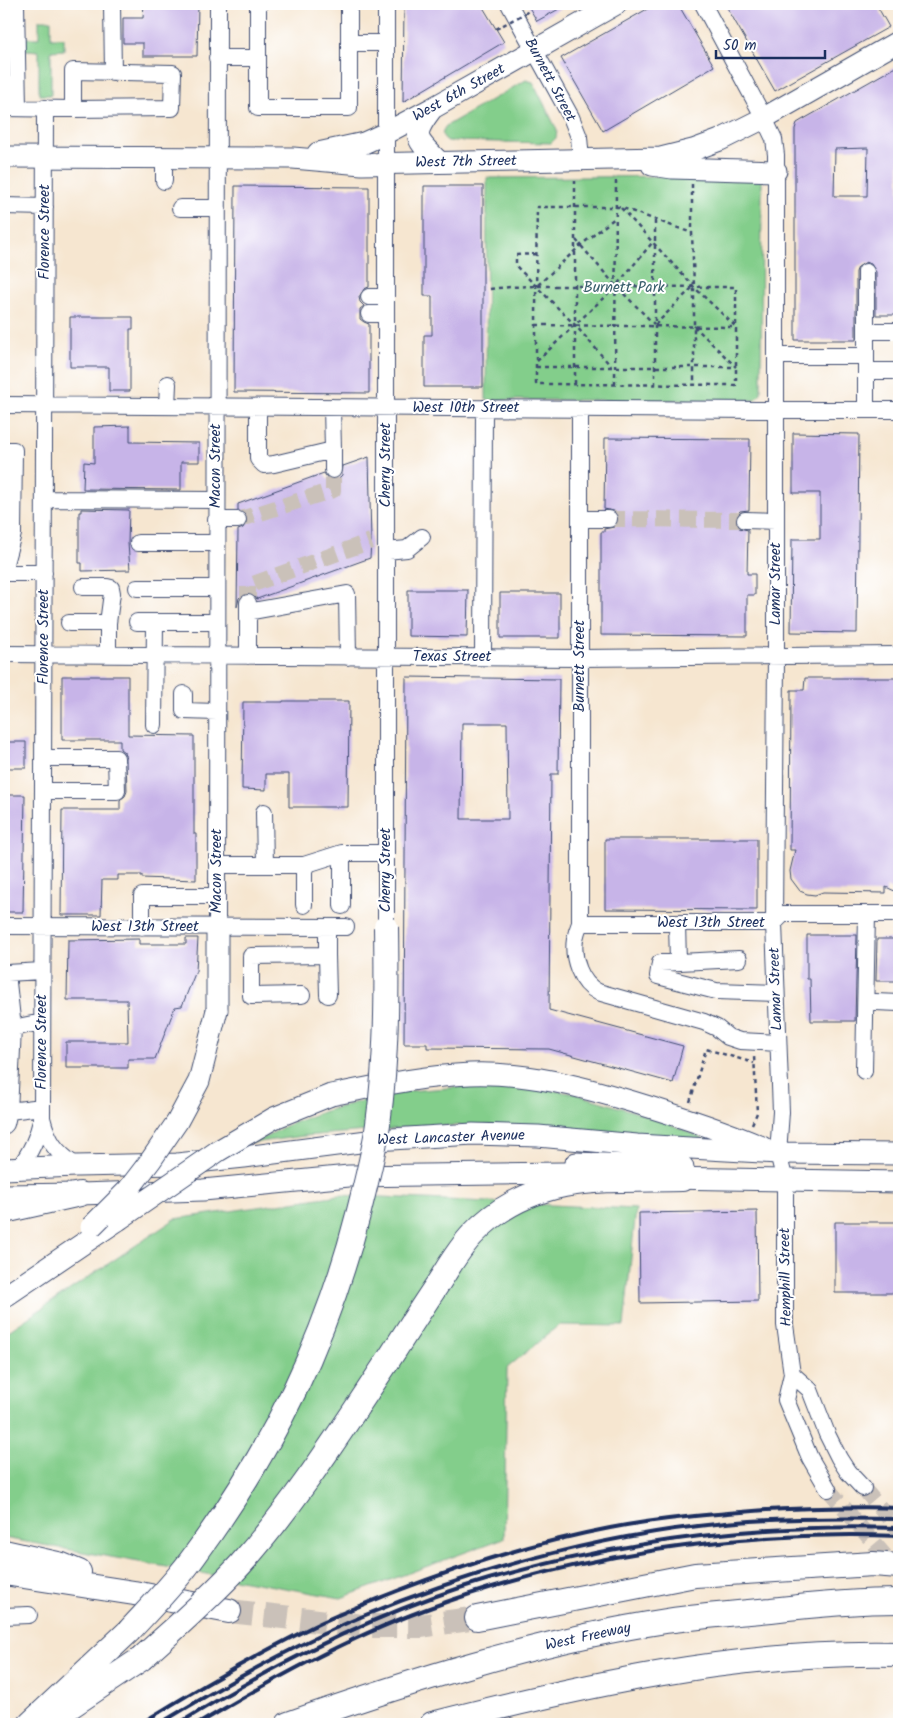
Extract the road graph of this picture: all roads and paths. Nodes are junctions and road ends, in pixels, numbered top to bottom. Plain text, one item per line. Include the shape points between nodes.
1 (16, 4) edge
2 (112, 4) edge
3 (218, 4) edge
4 (258, 4) edge
5 (349, 4) edge
6 (386, 4) edge
7 (508, 4) edge
8 (616, 4) edge
9 (703, 4) edge
10 (531, 10) dead end
11 (496, 29) dead end
12 (10, 36) edge
13 (899, 41) edge
14 (349, 43) junction
15 (386, 43) junction
16 (534, 51) junction
17 (217, 58) junction
18 (258, 58) junction
19 (113, 73) junction
20 (11, 108) edge
21 (45, 108) junction
22 (73, 109) junction
23 (432, 109) junction
24 (764, 118) junction
25 (386, 133) junction
26 (4, 157) edge
27 (45, 157) junction
28 (164, 158) junction
29 (217, 158) junction
30 (293, 158) junction
31 (581, 160) junction
32 (625, 160) junction
33 (439, 162) junction
34 (387, 163) junction
35 (776, 171) junction
36 (164, 181) dead end
37 (575, 181) dead end
38 (616, 181) dead end
39 (692, 181) dead end
40 (4, 206) edge
41 (45, 206) junction
42 (575, 207) junction
43 (618, 207) junction
44 (180, 208) dead end
45 (217, 208) junction
46 (616, 217) junction
47 (655, 220) junction
48 (692, 233) junction
49 (575, 240) junction
50 (654, 244) junction
51 (581, 245) junction
52 (575, 251) junction
53 (536, 254) junction
54 (866, 272) dead end
55 (536, 286) junction
56 (575, 286) junction
57 (616, 286) junction
58 (655, 287) junction
59 (694, 287) junction
60 (490, 289) dead end
61 (369, 297) dead end
62 (386, 297) junction
63 (369, 314) dead end
64 (386, 314) junction
65 (536, 325) junction
66 (575, 325) junction
67 (616, 325) junction
68 (655, 325) junction
69 (694, 326) junction
70 (736, 327) junction
71 (876, 331) dead end
72 (899, 331) edge
73 (776, 356) junction
74 (536, 362) junction
75 (866, 364) junction
76 (536, 367) junction
77 (575, 367) junction
78 (614, 367) junction
79 (655, 367) junction
80 (694, 368) junction
81 (736, 368) junction
82 (899, 371) edge
83 (168, 384) dead end
84 (575, 384) junction
85 (615, 384) junction
86 (655, 384) junction
87 (694, 385) junction
88 (4, 405) edge
89 (44, 406) junction
90 (167, 406) junction
91 (216, 407) junction
92 (258, 407) junction
93 (332, 407) junction
94 (386, 408) junction
95 (484, 408) junction
96 (580, 409) junction
97 (776, 410) junction
98 (866, 410) junction
99 (899, 410) edge
100 (4, 450) edge
101 (332, 450) junction
102 (332, 470) tunnel mouth
103 (4, 477) edge
104 (4, 496) edge
105 (44, 499) junction
106 (216, 500) junction
107 (580, 519) junction
108 (609, 519) tunnel mouth
109 (216, 520) junction
110 (238, 520) tunnel mouth
111 (745, 520) tunnel mouth
112 (776, 520) junction
113 (13, 534) junction
114 (422, 537) dead end
115 (138, 543) dead end
116 (216, 543) junction
117 (381, 544) junction
118 (4, 567) edge
119 (4, 573) edge
120 (44, 573) junction
121 (83, 587) dead end
122 (137, 588) dead end
123 (216, 588) junction
124 (137, 622) dead end
125 (155, 622) junction
126 (216, 622) junction
127 (69, 623) dead end
128 (108, 623) junction
129 (4, 654) edge
130 (44, 655) junction
131 (108, 655) junction
132 (155, 655) junction
133 (899, 655) edge
134 (216, 656) junction
135 (248, 656) junction
136 (348, 656) junction
137 (776, 656) junction
138 (386, 657) junction
139 (483, 657) junction
140 (580, 658) junction
141 (184, 694) dead end
142 (217, 712) junction
143 (154, 725) dead end
144 (43, 758) junction
145 (43, 791) junction
146 (264, 812) dead end
147 (342, 853) junction
148 (386, 853) junction
149 (304, 865) junction
150 (217, 866) junction
151 (265, 866) junction
152 (217, 896) junction
153 (304, 905) dead end
154 (342, 906) dead end
155 (867, 914) junction
156 (899, 914) edge
157 (677, 923) junction
158 (774, 923) junction
159 (580, 924) junction
160 (4, 926) edge
161 (42, 927) junction
162 (142, 927) junction
163 (217, 927) junction
164 (327, 927) junction
165 (346, 927) dead end
166 (386, 927) joint
167 (328, 955) junction
168 (739, 959) dead end
169 (678, 962) junction
170 (42, 972) junction
171 (5, 973) edge
172 (776, 993) junction
173 (302, 995) dead end
174 (328, 995) dead end
175 (875, 1002) dead end
176 (899, 1003) edge
177 (42, 1022) junction
178 (8, 1028) edge
179 (753, 1042) junction
180 (778, 1043) junction
181 (754, 1063) junction
182 (864, 1072) dead end
183 (688, 1106) dead end
184 (42, 1112) junction
185 (7, 1118) edge
186 (751, 1125) dead end
187 (778, 1153) junction
188 (899, 1154) edge
189 (76, 1166) junction
190 (11, 1169) edge
191 (349, 1176) junction
192 (682, 1179) junction
193 (785, 1181) junction
194 (899, 1182) edge
195 (80, 1194) junction
196 (4, 1195) edge
197 (4, 1210) edge
198 (51, 1264) junction
199 (5, 1296) edge
200 (792, 1374) junction
201 (863, 1488) tunnel mouth
202 (828, 1489) tunnel mouth
203 (4, 1552) edge
204 (899, 1566) edge
205 (4, 1572) edge
206 (134, 1593) junction
207 (899, 1601) edge
208 (229, 1611) tunnel mouth
209 (4, 1616) edge
210 (28, 1616) dead end
211 (477, 1618) tunnel mouth
212 (899, 1654) edge
213 (30, 1724) edge
214 (43, 1724) edge
215 (288, 1724) edge
216 (432, 1724) edge

1 - 12 street
2 - 19 street
3 - 17 street, Macon Street
4 - 18 street
5 - 14 street
6 - 15 street, Cherry Street
7 - 16 street, Burnett Street
8 - 16 main road, West 6th Street
9 - 24 street, Lamar Street
10 - 11 path, bridge
12 - 20 street
13 - 24 main road, West 7th Street
14 - 15 street
14 - 18 street via 349,108 258,108
15 - 25 street, Cherry Street
16 - 23 main road, West 6th Street
16 - 31 street, Burnett Street via 571,117 579,137
17 - 18 street
17 - 29 street, Macon Street
19 - 22 street via 74,71
19 - 22 street via 173,73 172,108
20 - 21 street
21 - 22 street
21 - 27 street, Florence Street
23 - 25 main road, West 6th Street
23 - 33 main road via 421,123 418,134 419,141
24 - 32 main road, West 7th Street via 693,150 661,158
24 - 35 street, Lamar Street via 774,139
25 - 30 main road, West 6th Street via 364,143
25 - 34 street, Cherry Street
26 - 27 main road, West 7th Street
27 - 28 main road, West 7th Street
27 - 41 street, Florence Street
28 - 29 main road, West 7th Street
28 - 36 street
29 - 30 main road, West 7th Street
29 - 45 street, Macon Street
30 - 34 main road, West 7th Street
31 - 32 main road, West 7th Street
31 - 33 main road, West 7th Street
32 - 35 main road via 672,168
33 - 34 main road, West 7th Street
34 - 62 street, Cherry Street
35 - 73 street, Lamar Street
37 - 42 path
38 - 43 path
39 - 48 path
40 - 41 street
41 - 89 street, Florence Street
42 - 43 path
42 - 49 path
42 - 53 path via 537,206
43 - 46 path
43 - 47 path
43 - 50 path
44 - 45 street
45 - 91 street, Macon Street
46 - 51 path
46 - 57 path
47 - 48 path
47 - 50 path
48 - 59 path
49 - 51 path
49 - 52 path
50 - 57 path
50 - 58 path
50 - 59 path
51 - 52 path
51 - 57 path
52 - 55 path
52 - 56 path
53 - 55 path
53 - 55 path via 516,255 516,266
54 - 75 street
55 - 56 path
55 - 60 path
55 - 65 path
55 - 66 path
56 - 57 path
56 - 66 path
57 - 58 path
57 - 66 path
57 - 67 path
57 - 68 path
58 - 59 path
58 - 68 path
59 - 68 path
59 - 69 path
59 - 70 path
59 - 70 path via 736,287
61 - 62 street
62 - 64 street, Cherry Street
63 - 64 street
64 - 94 street, Cherry Street
65 - 66 path
65 - 74 path
66 - 67 path
66 - 74 path
66 - 77 path
66 - 78 path
67 - 68 path
67 - 78 path
68 - 69 path
68 - 79 path
69 - 70 path
69 - 80 path
69 - 81 path
70 - 81 path
71 - 72 street
73 - 75 street
73 - 97 street, Lamar Street
74 - 76 path
75 - 82 street
75 - 98 street
76 - 77 path
76 - 84 path via 536,384
77 - 78 path
77 - 84 path
78 - 79 path
78 - 85 path
79 - 80 path
79 - 86 path
80 - 81 path
80 - 87 path
81 - 87 path via 736,385
83 - 90 street
84 - 85 path
85 - 86 path
86 - 87 path
88 - 89 street, West 10th Street
89 - 90 street, West 10th Street
89 - 105 street, Florence Street
90 - 91 street, West 10th Street
91 - 92 street, West 10th Street
91 - 106 street, Macon Street
92 - 93 street, West 10th Street
92 - 101 street via 258,459 264,465
93 - 94 street, West 10th Street
93 - 101 street
94 - 95 street, West 10th Street
94 - 117 street, Cherry Street
95 - 96 street, West 10th Street
95 - 139 street
96 - 97 street, West 10th Street
96 - 107 street, Burnett Street
97 - 98 street, West 10th Street
97 - 112 street, Lamar Street
98 - 99 street, West 10th Street
100 - 103 street
100 - 113 street via 14,450
101 - 102 street
104 - 113 street via 5,522
105 - 106 street
105 - 120 street, Florence Street
106 - 109 street, Macon Street
107 - 108 street
107 - 140 street, Burnett Street
109 - 110 street
109 - 116 street, Macon Street
111 - 112 street
112 - 137 street, Lamar Street
113 - 118 street
114 - 117 street via 406,549
115 - 116 street
116 - 123 street, Macon Street
117 - 138 street, Cherry Street
119 - 120 street
120 - 130 street, Florence Street
121 - 128 street via 111,588
122 - 123 street
123 - 126 street, Macon Street
124 - 125 street
125 - 126 street
125 - 132 street
126 - 134 street, Macon Street
127 - 128 street
128 - 131 street
129 - 130 street, Texas Street
130 - 131 street, Texas Street
130 - 144 street, Florence Street
131 - 132 street, Texas Street
132 - 134 street, Texas Street
132 - 143 street
133 - 137 street, Texas Street
134 - 135 street, Texas Street
134 - 142 street, Macon Street
135 - 136 street, Texas Street
135 - 136 street via 248,608 347,594
136 - 138 street, Texas Street
137 - 140 street, Texas Street
137 - 158 street, Lamar Street
138 - 139 street, Texas Street
138 - 148 street, Cherry Street
139 - 140 street, Texas Street
140 - 159 street, Burnett Street
141 - 142 street via 184,712
142 - 150 street, Macon Street
144 - 145 street, Florence Street
144 - 145 street via 116,758 117,791
145 - 161 street, Florence Street
146 - 151 street
147 - 148 street
147 - 149 street
147 - 154 street
148 - 166 street, Cherry Street
149 - 151 street
149 - 153 street
150 - 151 street
150 - 152 street, Macon Street
152 - 162 street via 142,896
152 - 163 street, Macon Street
155 - 156 street, West 13th Street
155 - 158 street, West 13th Street via 783,914
155 - 182 street
157 - 158 street, West 13th Street
157 - 159 street, West 13th Street
157 - 169 street
158 - 172 street, Lamar Street
159 - 179 street, Burnett Street via 575,940 577,963 591,989 704,1022 728,1037
160 - 161 street, West 13th Street
161 - 162 street, West 13th Street
161 - 170 street, Florence Street
162 - 163 street, West 13th Street
163 - 164 street, West 13th Street
163 - 198 main road, bridge via 217,1010 199,1081 177,1122 128,1190
164 - 165 street, West 13th Street
164 - 167 street
166 - 213 highway, bridge via 387,1014 378,1125 343,1270 294,1393 258,1460 194,1556 130,1631
167 - 173 street via 251,956 252,996
167 - 174 street
168 - 169 street
169 - 172 street via 660,963 658,976 716,991
170 - 171 street
170 - 177 street, Florence Street
171 - 178 street
172 - 180 street, Lamar Street
175 - 176 street
177 - 178 street
177 - 184 street, Florence Street
178 - 185 street
179 - 180 street, Burnett Street
179 - 181 path
180 - 187 street, Lamar Street via 781,1112
181 - 183 path via 706,1049
181 - 186 path via 757,1113
184 - 185 street
184 - 189 street, Florence Street via 46,1133 53,1146
184 - 190 street, Florence Street via 35,1143
187 - 188 main road, West Lancaster Avenue
187 - 189 main road, West Lancaster Avenue via 473,1134 374,1140 178,1164
187 - 191 main road via 765,1162 742,1166 514,1161 448,1163
187 - 193 street, Lamar Street
187 - 198 main road, bridge via 663,1111 588,1088 537,1077 471,1074 408,1080 331,1095 274,1118 218,1151
189 - 190 main road, West Lancaster Avenue
191 - 192 main road via 563,1173
191 - 195 main road via 203,1190
192 - 193 main road
192 - 214 highway, bridge via 591,1182 542,1190 503,1209 485,1223 460,1251 316,1468 247,1557 206,1600 141,1659
193 - 194 main road
193 - 200 street, Hemphill Street via 785,1325
195 - 196 main road
195 - 197 highway
198 - 199 main road
200 - 201 street via 810,1390 827,1434 848,1472
200 - 202 street, Hemphill Street via 786,1400 810,1458
203 - 206 highway via 62,1565
204 - 211 highway via 872,1564 694,1575
205 - 206 highway
206 - 208 highway
207 - 215 highway, West Freeway via 857,1601 664,1622 518,1652
209 - 210 street
212 - 216 highway via 778,1658 663,1672

